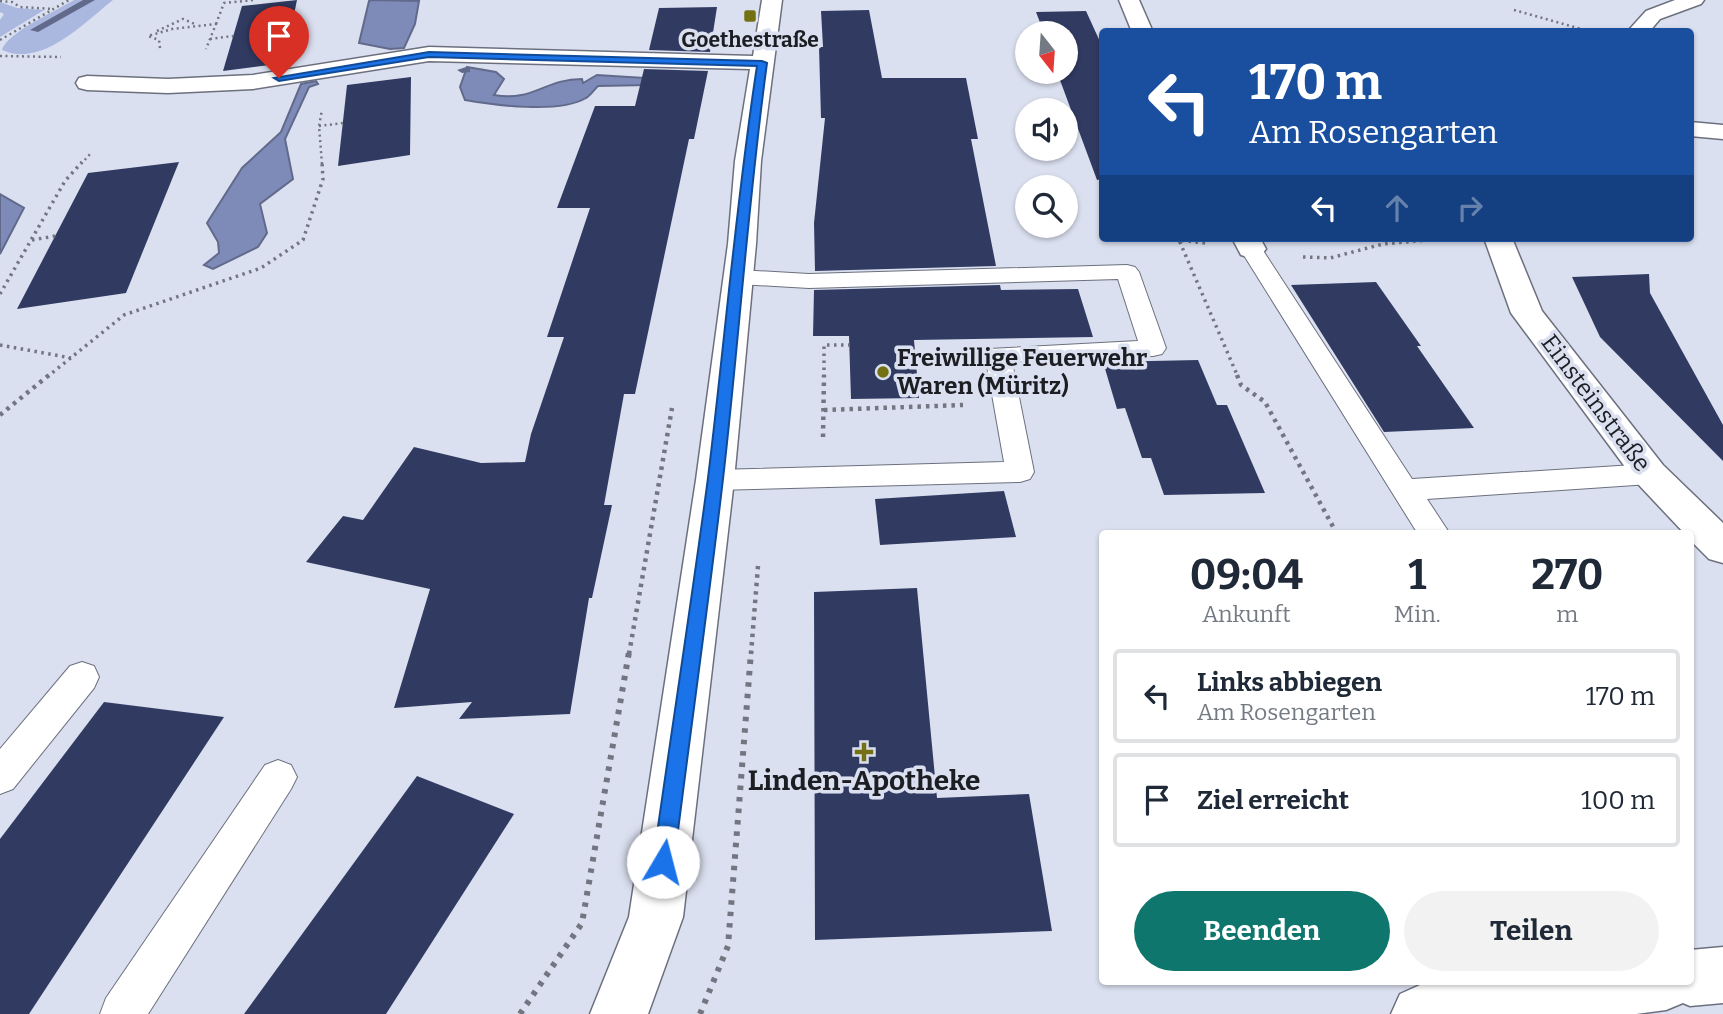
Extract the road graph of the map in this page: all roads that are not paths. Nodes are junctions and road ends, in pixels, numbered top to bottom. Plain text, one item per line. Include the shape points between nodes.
1 (772, 0) edge
2 (1129, 0) edge
3 (1694, 0) edge
4 (1141, 28) edge
5 (1641, 28) edge
6 (762, 63) junction
7 (87, 83) dead end
8 (1694, 130) edge
9 (1723, 132) edge
10 (1500, 242) edge
11 (1248, 244) edge
12 (738, 277) junction
13 (1650, 474) junction
14 (715, 480) junction
15 (1404, 490) junction
16 (1432, 530) edge
17 (1723, 548) edge
18 (82, 677) dead end
19 (0, 777) edge
20 (278, 777) dead end
21 (1639, 985) edge
22 (122, 1014) edge
23 (619, 1014) edge
24 (1420, 1014) edge

1 - 6 street
2 - 4 street
3 - 5 street via 1653,15
6 - 7 street via 429,54 253,82
6 - 12 street
8 - 9 street
10 - 13 street, Einsteinstraße via 1527,313
11 - 15 lane
12 - 14 street
12 - 14 lane via 809,281 1127,272 1153,348 998,355 1020,472
13 - 15 lane
13 - 17 street, Einsteinstraße
14 - 23 street via 656,917
15 - 16 lane
18 - 19 lane
20 - 22 lane
21 - 24 street

